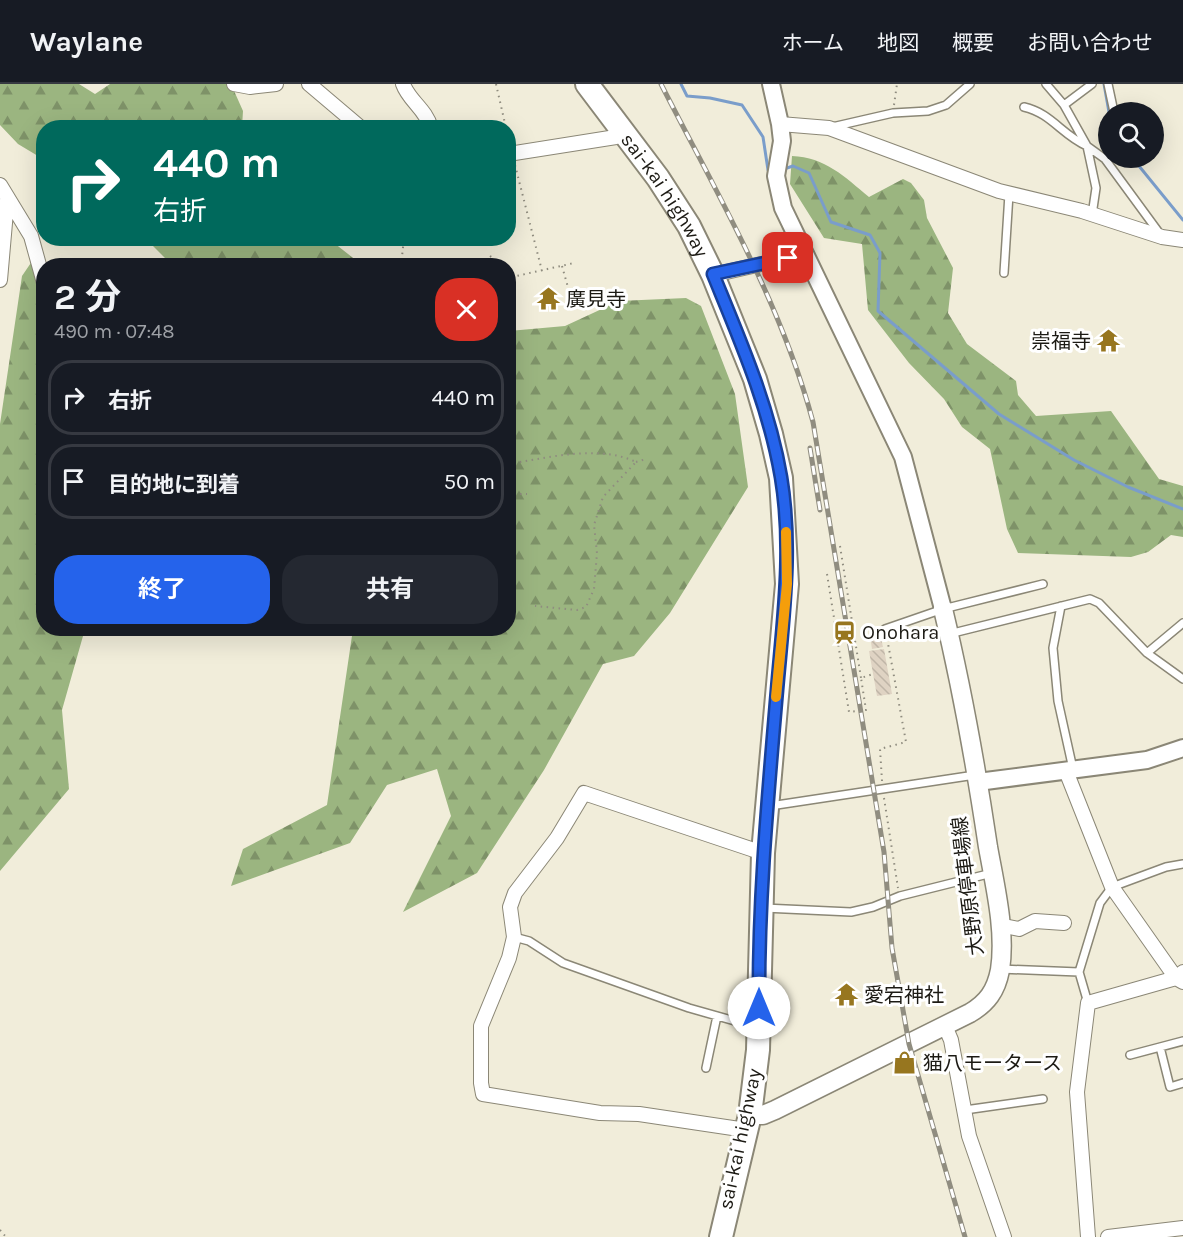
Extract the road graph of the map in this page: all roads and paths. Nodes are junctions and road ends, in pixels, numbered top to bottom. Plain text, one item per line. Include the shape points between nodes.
1 (234, 84) edge
2 (276, 84) edge
3 (309, 84) edge
4 (403, 84) edge
5 (496, 84) edge
6 (587, 84) edge
7 (771, 84) edge
8 (897, 84) edge
9 (970, 84) edge
10 (1046, 84) edge
11 (1092, 84) edge
12 (1108, 84) edge
13 (1112, 102) edge
14 (1064, 105) junction
15 (1024, 107) dead end
16 (893, 113) junction
17 (352, 120) edge
18 (428, 120) edge
19 (504, 120) edge
20 (780, 124) junction
21 (829, 128) junction
22 (624, 131) junction
23 (1087, 146) junction
24 (516, 152) edge
25 (516, 175) edge
26 (0, 185) edge
27 (1009, 194) junction
28 (3, 201) edge
29 (1092, 215) junction
30 (1162, 237) junction
31 (1183, 240) edge
32 (805, 254) junction
33 (490, 256) dead end
34 (37, 258) edge
35 (493, 258) edge
36 (574, 263) dead end
37 (562, 266) junction
38 (542, 271) junction
39 (1004, 273) dead end
40 (713, 274) junction
41 (516, 276) edge
42 (0, 280) edge
43 (589, 298) dead end
44 (646, 459) dead end
45 (636, 462) junction
46 (516, 463) edge
47 (516, 494) edge
48 (527, 494) dead end
49 (840, 546) dead end
50 (827, 574) dead end
51 (1042, 584) dead end
52 (536, 606) dead end
53 (1061, 606) junction
54 (943, 609) junction
55 (1183, 623) edge
56 (885, 629) joint
57 (949, 634) junction
58 (1147, 652) junction
59 (893, 670) junction
60 (888, 672) dead end
61 (873, 674) dead end
62 (861, 678) junction
63 (1183, 679) edge
64 (1183, 748) edge
65 (1070, 771) junction
66 (978, 778) junction
67 (882, 788) junction
68 (767, 806) junction
69 (763, 854) junction
70 (1183, 864) edge
71 (992, 873) junction
72 (1112, 887) junction
73 (900, 896) junction
74 (759, 908) junction
75 (1064, 922) dead end
76 (999, 925) junction
77 (514, 937) junction
78 (1000, 969) junction
79 (1079, 972) junction
80 (1181, 978) edge
81 (1088, 1003) junction
82 (717, 1016) junction
83 (945, 1026) junction
84 (759, 1028) junction
85 (1183, 1041) edge
86 (1160, 1047) junction
87 (1130, 1055) dead end
88 (706, 1068) dead end
89 (1183, 1083) edge
90 (1043, 1099) dead end
91 (965, 1110) junction
92 (748, 1123) junction
93 (1183, 1228) edge
94 (0, 1230) edge
95 (6, 1237) edge
96 (721, 1237) edge
97 (1004, 1237) edge
98 (1088, 1237) edge
99 (1108, 1237) edge

1 - 2 street
3 - 17 street
4 - 18 street
5 - 19 path
6 - 22 highway, sai-kai highway
7 - 20 street
8 - 16 path
9 - 16 lane via 946,105 928,111
10 - 14 lane
11 - 14 lane
12 - 13 lane
14 - 23 lane
15 - 23 lane via 1041,111 1072,140
16 - 21 lane
20 - 21 street
20 - 32 street via 781,153 776,176 786,217
21 - 27 street
22 - 24 street via 616,137
22 - 40 highway, sai-kai highway via 689,226
23 - 29 lane via 1096,188
23 - 30 lane via 1105,159
25 - 38 path
26 - 28 street
27 - 29 street
27 - 39 lane
28 - 34 street via 24,222
28 - 42 street
29 - 30 street
30 - 31 street
32 - 40 street
32 - 54 street via 903,457
33 - 35 path
36 - 37 path
37 - 38 path
37 - 43 path via 569,291
38 - 41 path
40 - 68 highway, sai-kai highway via 755,379 771,434 785,516 787,584
44 - 45 path
45 - 46 path via 599,452
45 - 52 path via 603,497 594,525 594,589 585,607 577,610
47 - 48 path
49 - 62 path
50 - 62 path via 849,712 866,710
51 - 54 lane
53 - 57 lane
53 - 58 lane via 1090,599 1099,603
53 - 65 lane via 1053,648
54 - 56 lane
54 - 57 main road, 大野原停車場線
55 - 58 lane
56 - 59 path
57 - 66 main road, 大野原停車場線
58 - 63 lane
59 - 60 path
59 - 67 path via 906,742 880,749
61 - 62 path
64 - 65 street via 1147,760
65 - 66 street
65 - 72 street
66 - 67 lane
66 - 71 main road, 大野原停車場線
67 - 68 lane
67 - 73 path
68 - 69 highway, sai-kai highway
69 - 74 highway, sai-kai highway
69 - 77 street via 584,793 557,838 515,893 510,907
70 - 72 lane
71 - 73 lane
71 - 76 main road, 大野原停車場線
72 - 79 lane via 1100,903
72 - 80 street
73 - 74 lane via 873,908 851,912
74 - 84 highway, sai-kai highway
75 - 76 street via 1035,921 1019,929
76 - 78 main road, 大野原停車場線
77 - 82 lane via 529,941 563,963
77 - 92 street via 482,1026 483,1094 600,1113
78 - 79 lane
78 - 83 main road, 大野原停車場線 via 989,999
79 - 81 lane
80 - 81 street
81 - 98 street via 1077,1092
82 - 84 lane
82 - 88 lane
83 - 91 street
83 - 92 main road, 大野原停車場線
84 - 92 highway, sai-kai highway
85 - 86 lane
86 - 87 lane
86 - 89 lane via 1170,1087
90 - 91 lane
91 - 97 street via 969,1136
92 - 96 highway, sai-kai highway
93 - 99 street
94 - 95 path

